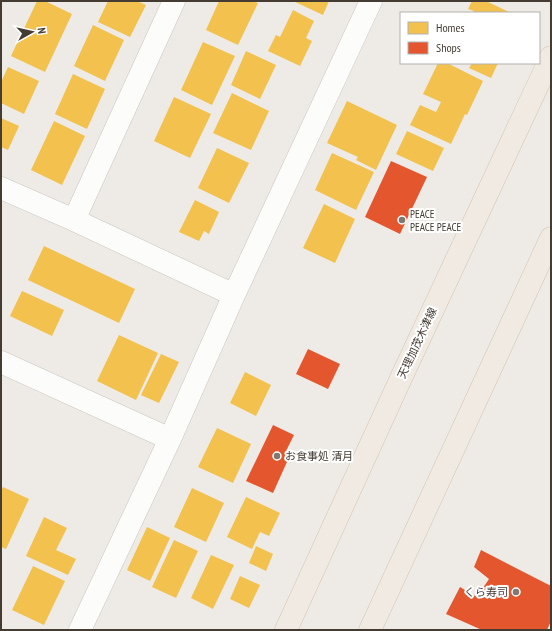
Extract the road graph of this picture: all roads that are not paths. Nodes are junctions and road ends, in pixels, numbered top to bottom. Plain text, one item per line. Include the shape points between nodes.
1 (174, 1) edge
2 (371, 1) edge
3 (551, 58) edge
4 (1, 188) edge
5 (74, 220) junction
6 (551, 238) edge
7 (234, 295) junction
8 (2, 366) edge
9 (170, 439) junction
10 (80, 630) edge
11 (286, 630) edge
12 (370, 630) edge

1 - 5 street
2 - 7 street
3 - 11 main road, 天理加茂木津線
4 - 5 street
5 - 7 street
6 - 12 main road
7 - 9 street
8 - 9 street
9 - 10 street

